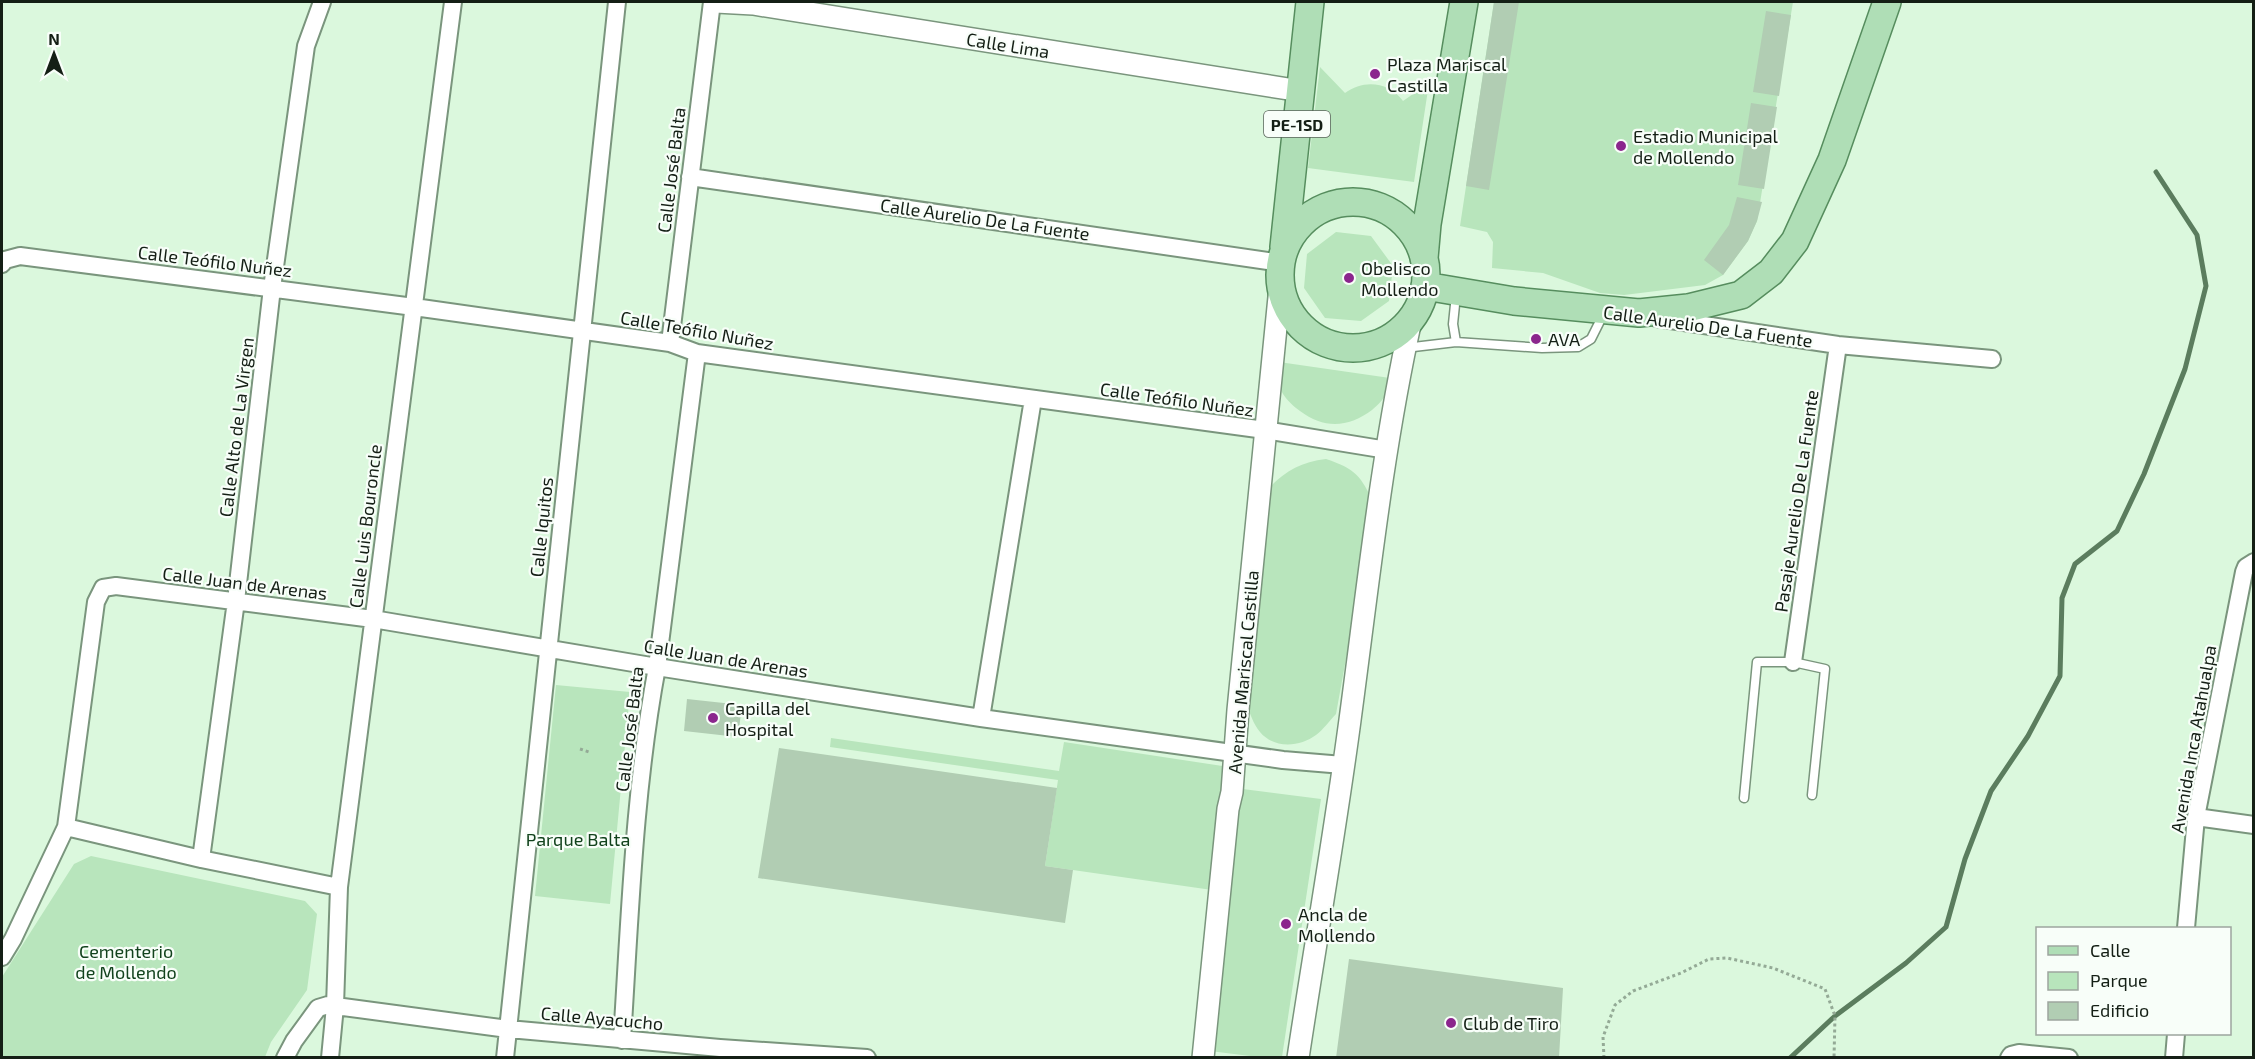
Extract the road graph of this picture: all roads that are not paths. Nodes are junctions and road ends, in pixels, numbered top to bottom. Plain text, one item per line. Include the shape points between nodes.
1 (322, 2) edge
2 (453, 2) edge
3 (617, 2) edge
4 (714, 2) edge
5 (1310, 2) edge
6 (1464, 2) edge
7 (1887, 2) edge
8 (753, 3) edge
9 (1301, 91) junction
10 (690, 177) junction
11 (1424, 259) junction
12 (2, 264) edge
13 (1282, 266) junction
14 (1425, 286) junction
15 (272, 288) junction
16 (1456, 291) junction
17 (414, 307) junction
18 (1605, 310) junction
19 (1639, 313) junction
20 (1411, 320) junction
21 (581, 330) junction
22 (1456, 342) junction
23 (670, 343) junction
24 (1838, 345) junction
25 (1405, 348) junction
26 (698, 353) junction
27 (1992, 359) dead end
28 (1033, 399) junction
29 (1266, 430) junction
30 (1387, 450) junction
31 (2253, 562) edge
32 (236, 601) junction
33 (373, 619) junction
34 (548, 649) junction
35 (1793, 662) junction
36 (657, 667) junction
37 (981, 718) junction
38 (1235, 752) junction
39 (1343, 765) junction
40 (1812, 795) dead end
41 (1744, 798) dead end
42 (2196, 817) junction
43 (2253, 825) edge
44 (66, 827) junction
45 (201, 859) junction
46 (339, 887) junction
47 (2186, 927) edge
48 (2, 957) edge
49 (335, 1006) junction
50 (508, 1029) junction
51 (2176, 1035) edge
52 (622, 1040) junction
53 (719, 1053) edge
54 (2014, 1055) edge
55 (847, 1056) edge
56 (285, 1058) edge
57 (330, 1058) edge
58 (505, 1058) edge
59 (867, 1058) edge
60 (1203, 1058) edge
61 (1298, 1058) edge
62 (2069, 1058) edge
63 (2174, 1058) edge

1 - 15 street, Calle Alto de La Virgen via 306,46
2 - 17 street, Calle Luis Bouroncle
3 - 21 street, Calle Iquitos
4 - 8 street, Calle Lima
4 - 10 street, Calle José Balta
5 - 9 main road, Avenida Mariscal Castilla / PE-1SD
6 - 11 main road
7 - 19 main road via 1832,160 1795,242 1771,272 1741,295 1688,308
8 - 9 street, Calle Lima
9 - 13 main road, Avenida Mariscal Castilla / PE-1SD
10 - 13 street, Calle Aurelio De La Fuente
10 - 23 street, Calle José Balta
11 - 13 main road via 1408,228 1395,216 1380,208 1343,203 1307,219 1294,232
11 - 14 main road
12 - 15 street, Calle Teófilo Nuñez via 20,256
13 - 20 main road via 1285,304 1299,324 1331,345 1374,345 1402,330
13 - 29 street, Avenida Mariscal Castilla
14 - 16 main road, Calle Aurelio De La Fuente
14 - 20 main road
15 - 17 street, Calle Teófilo Nuñez
15 - 32 street, Calle Alto de La Virgen
16 - 18 main road, Calle Aurelio De La Fuente via 1525,303
16 - 22 lane
17 - 21 street, Calle Teófilo Nuñez
17 - 33 street, Calle Luis Bouroncle
18 - 19 main road, Calle Aurelio De La Fuente
18 - 22 lane via 1591,339 1578,346 1542,348
19 - 24 street, Calle Aurelio De La Fuente via 1675,322
20 - 25 street
21 - 23 street, Calle Teófilo Nuñez
21 - 34 street, Calle Iquitos
22 - 25 lane
23 - 26 street, Calle Teófilo Nuñez
24 - 27 street, Calle Aurelio De La Fuente
24 - 35 street, Pasaje Aurelio De La Fuente
25 - 30 street
26 - 28 street, Calle Teófilo Nuñez
26 - 36 street, Calle José Balta
28 - 29 street, Calle Teófilo Nuñez
28 - 37 street
29 - 30 street, Calle Teófilo Nuñez
29 - 38 street, Avenida Mariscal Castilla
30 - 39 street
31 - 42 street, Avenida Inca Atahualpa via 2244,572
32 - 33 street, Calle Juan de Arenas
32 - 44 street, Calle Juan de Arenas via 116,586 103,588 96,602
32 - 45 street, Calle Alto de La Virgen
33 - 34 street, Calle Juan de Arenas
33 - 46 street, Calle Luis Bouroncle
34 - 36 street, Calle Juan de Arenas
34 - 50 street, Calle Iquitos
35 - 40 lane via 1826,669
35 - 41 lane via 1757,662
36 - 37 street, Calle Juan de Arenas
36 - 52 street, Calle José Balta via 635,847
37 - 38 street, Calle Juan de Arenas
38 - 39 street, Calle Juan de Arenas
38 - 60 street, Avenida Mariscal Castilla
39 - 61 street
42 - 43 street
42 - 47 street, Avenida Inca Atahualpa
44 - 45 street
44 - 48 street
45 - 46 street
46 - 49 street, Calle Luis Bouroncle
49 - 50 street, Calle Ayacucho
49 - 56 street via 318,1008
49 - 57 street, Calle Luis Bouroncle
50 - 52 street, Calle Ayacucho
50 - 58 street, Calle Iquitos
51 - 63 street
52 - 53 street, Calle Ayacucho
53 - 55 street, Calle Ayacucho
54 - 62 street
55 - 59 street, Calle Ayacucho

